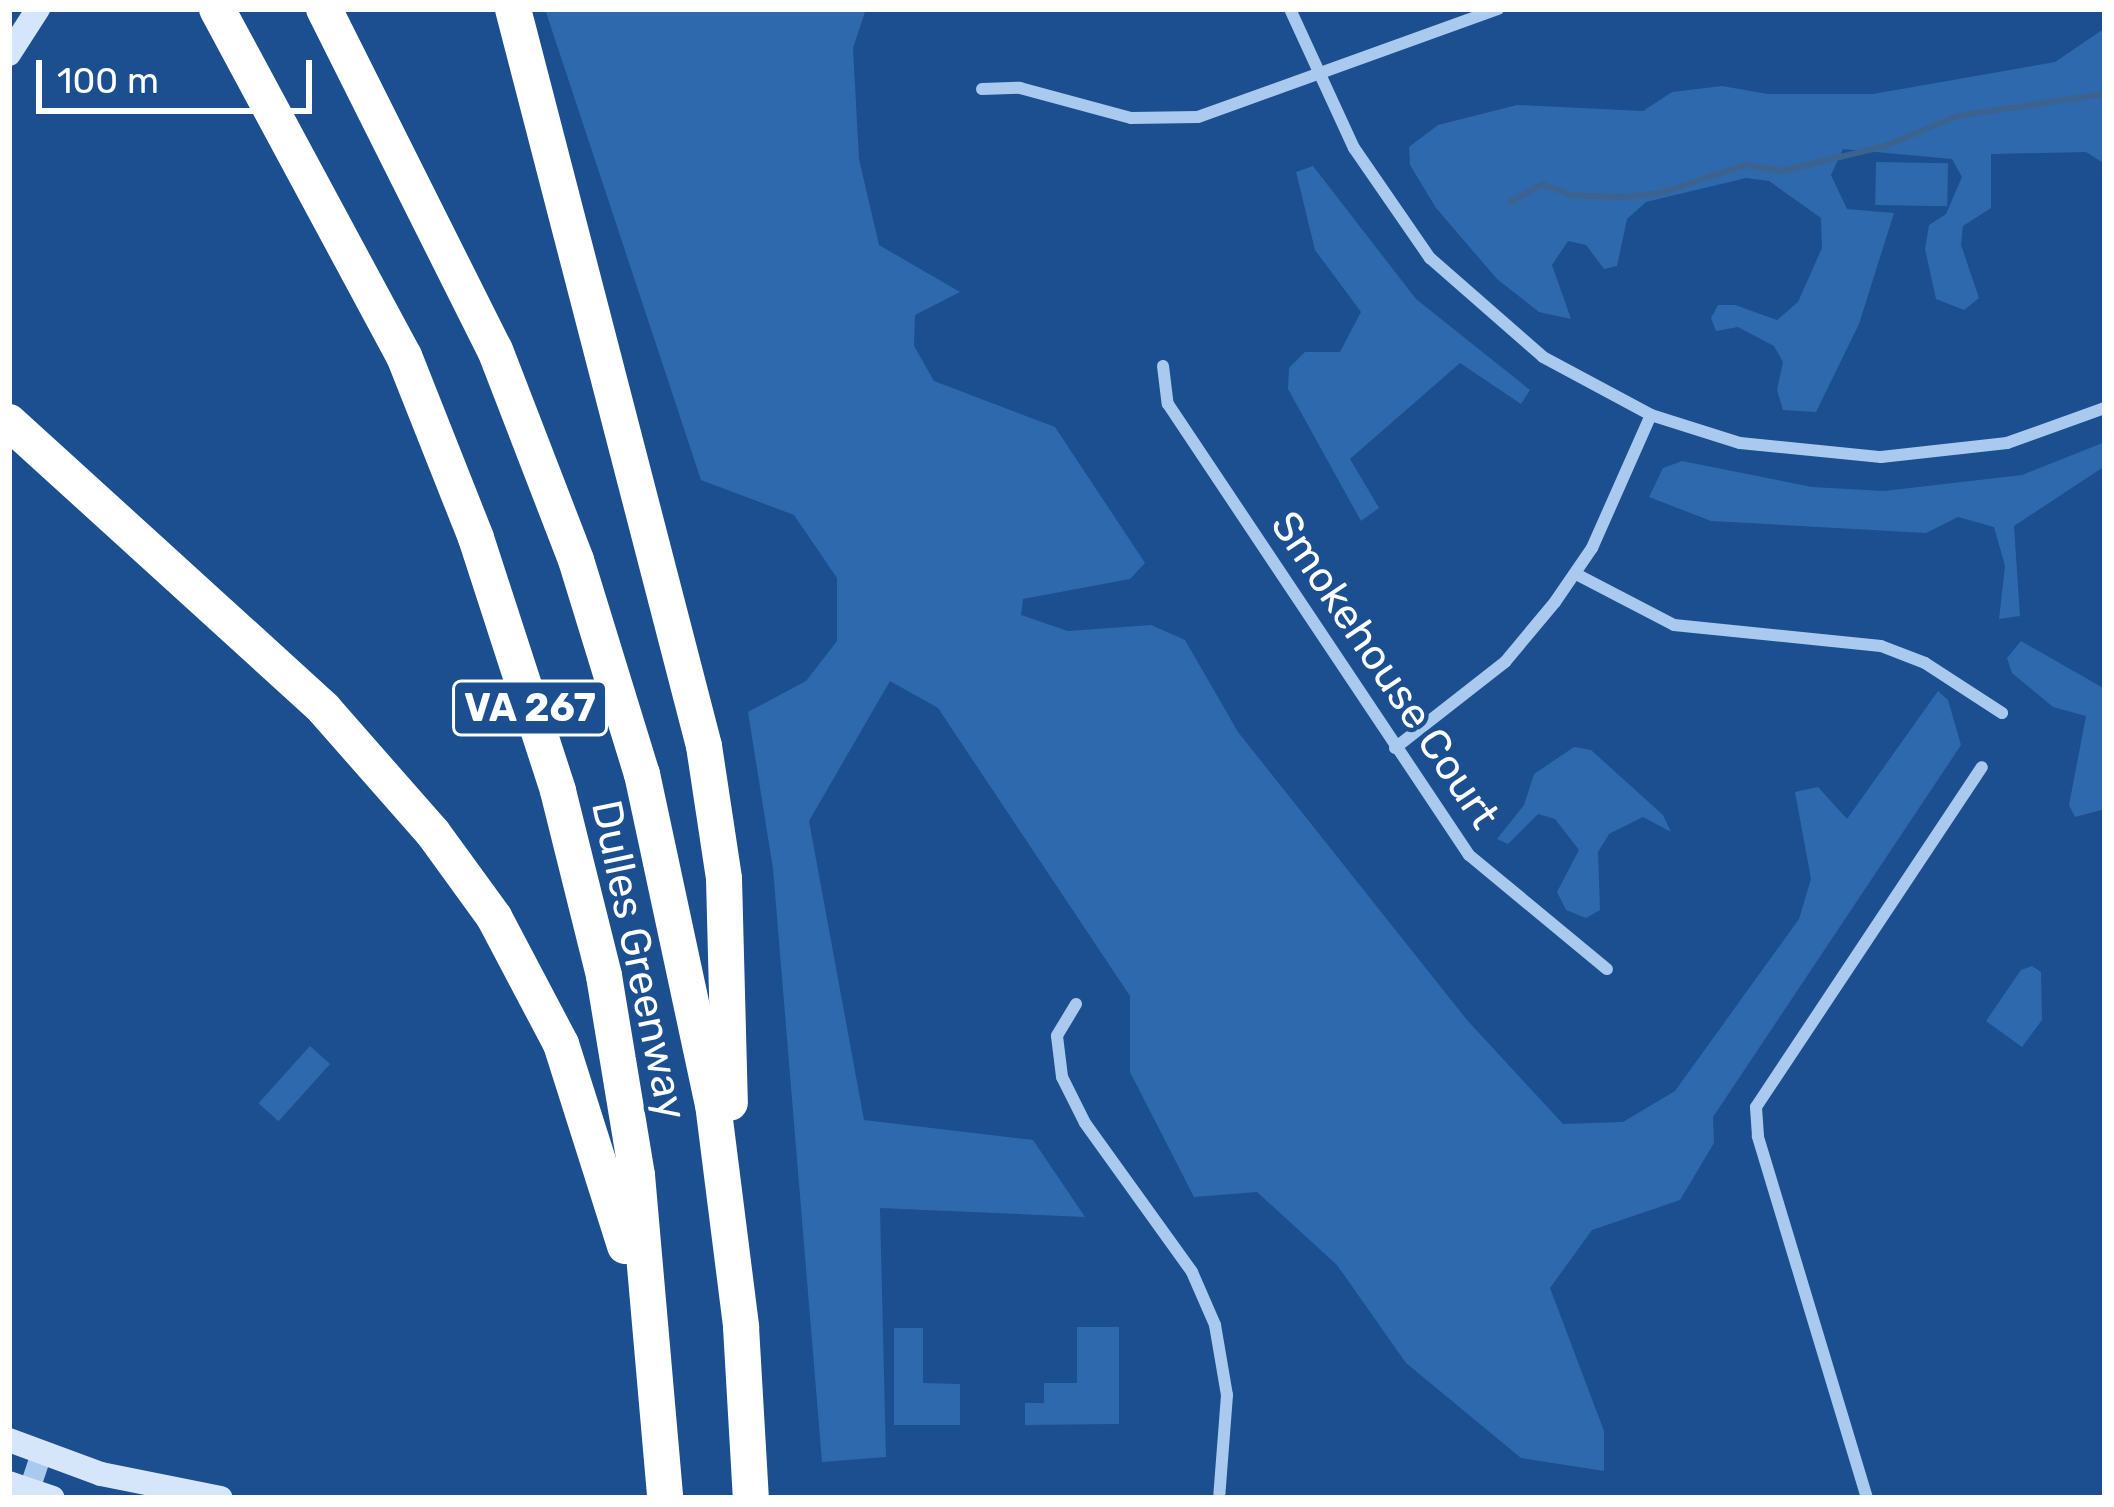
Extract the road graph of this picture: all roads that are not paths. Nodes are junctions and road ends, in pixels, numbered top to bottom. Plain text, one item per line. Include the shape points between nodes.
1 (38, 9) edge
2 (218, 9) edge
3 (324, 9) edge
4 (513, 9) edge
5 (1290, 9) edge
6 (1498, 9) edge
7 (9, 54) edge
8 (1318, 75) junction
9 (982, 89) dead end
10 (1163, 366) dead end
11 (2105, 408) edge
12 (1651, 415) junction
13 (9, 422) edge
14 (1576, 574) junction
15 (2002, 713) dead end
16 (1394, 748) junction
17 (1982, 767) dead end
18 (1606, 969) dead end
19 (1076, 1004) dead end
20 (732, 1238) junction
21 (9, 1439) edge
22 (41, 1453) junction
23 (665, 1480) edge
24 (29, 1492) edge
25 (220, 1498) edge
26 (751, 1498) edge
27 (1219, 1498) edge
28 (1868, 1498) edge

1 - 7 main road
2 - 23 highway, Dulles Greenway / VA 267 via 404,356 476,538 558,790 604,976 638,1174
3 - 20 highway, Dulles Greenway / VA 267 via 458,268 583,581 670,884
4 - 20 highway via 605,345 714,806 729,955
5 - 8 street
6 - 8 street
8 - 9 street via 1248,106 1171,119 1085,110 1020,88
8 - 12 street via 1394,212 1462,293 1543,358
10 - 16 street, Smokehouse Court via 1168,404
11 - 12 street via 2007,443 1881,457 1740,443
12 - 14 street
13 - 23 highway via 352,737 494,917 561,1044 620,1216
14 - 15 street via 1674,626 1736,638 1861,641 1905,654
14 - 16 street via 1504,662
16 - 18 street, Smokehouse Court via 1484,872
17 - 28 street via 1756,1107 1757,1136
19 - 27 street via 1057,1036 1063,1077 1085,1123 1192,1272 1215,1325 1227,1395
20 - 26 highway, Dulles Greenway / VA 267
21 - 22 main road
22 - 24 street
22 - 25 main road

